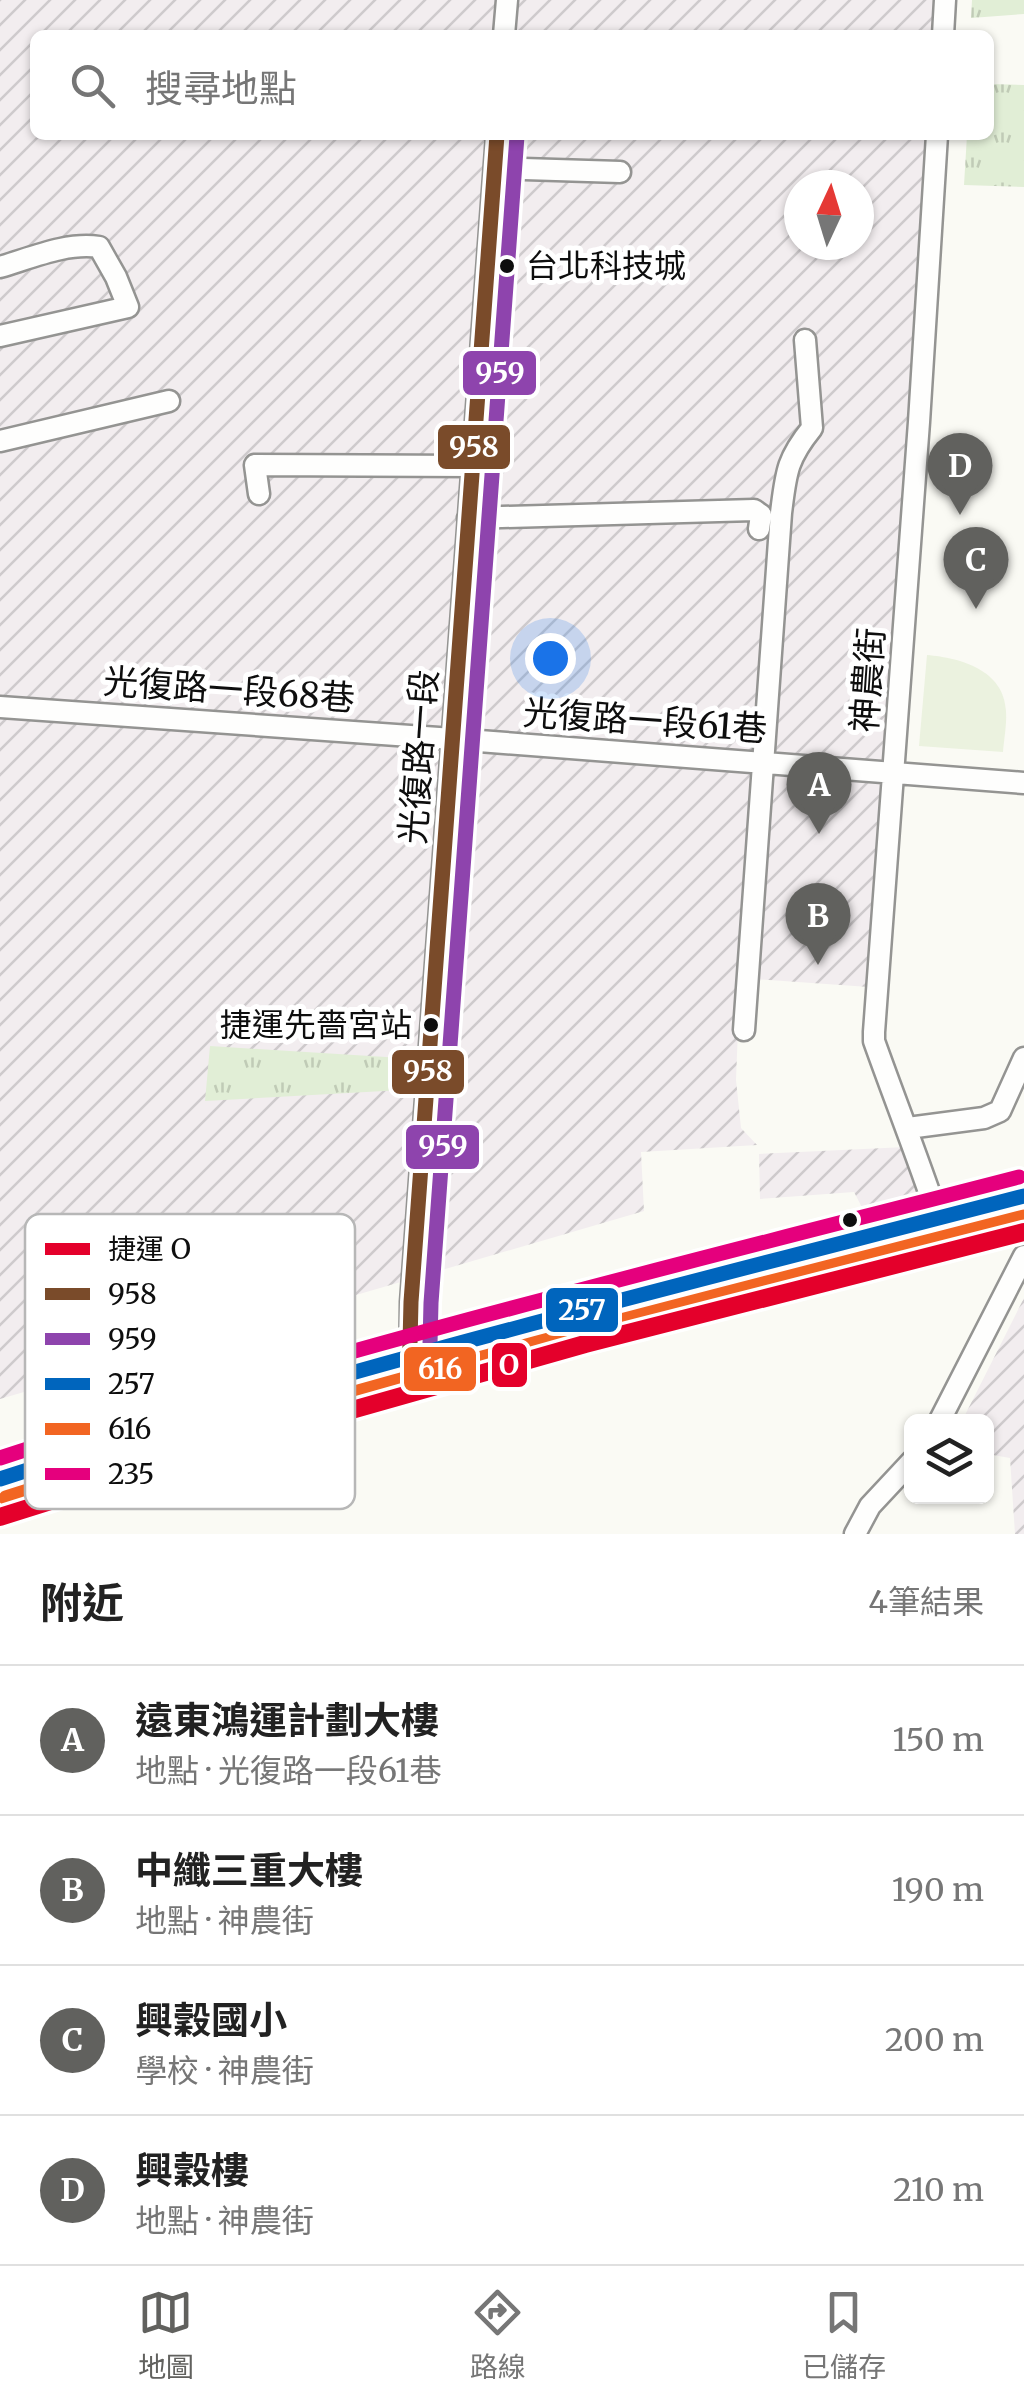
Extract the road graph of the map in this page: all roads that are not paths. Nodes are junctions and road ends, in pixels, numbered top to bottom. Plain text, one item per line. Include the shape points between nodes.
1 (507, 0) edge
2 (945, 0) edge
3 (504, 30) edge
4 (943, 30) edge
5 (497, 140) edge
6 (937, 140) edge
7 (495, 168) junction
8 (620, 172) dead end
9 (0, 266) edge
10 (0, 336) edge
11 (806, 340) dead end
12 (169, 401) dead end
13 (0, 441) edge
14 (473, 466) junction
15 (258, 494) dead end
16 (468, 518) junction
17 (760, 528) dead end
18 (0, 707) edge
19 (452, 739) junction
20 (763, 763) junction
21 (892, 773) junction
22 (1024, 783) edge
23 (744, 1030) dead end
24 (1024, 1058) edge
25 (908, 1128) junction
26 (1024, 1196) edge
27 (938, 1218) junction
28 (1024, 1218) edge
29 (1024, 1256) edge
30 (410, 1356) junction
31 (355, 1372) edge
32 (409, 1384) junction
33 (355, 1399) edge
34 (943, 1414) edge
35 (904, 1470) edge
36 (25, 1471) edge
37 (0, 1479) edge
38 (25, 1491) edge
39 (0, 1498) edge
40 (855, 1534) edge

1 - 3 street
2 - 4 street
5 - 7 street, 光復路一段
6 - 21 street, 神農街
7 - 8 street
7 - 14 street, 光復路一段
9 - 10 street via 93,245 128,307
11 - 20 street via 812,428 786,469
12 - 13 street
14 - 15 street via 255,465
14 - 16 street, 光復路一段
16 - 17 street via 754,510 761,515
16 - 19 street, 光復路一段
18 - 19 street, 光復路一段68巷
19 - 20 street, 光復路一段61巷
19 - 30 street, 光復路一段
20 - 21 street, 光復路一段61巷
20 - 23 street
21 - 22 street, 光復路一段61巷
21 - 25 street, 神農街 via 874,1040
24 - 25 street via 1000,1111
25 - 27 street, 神農街
26 - 27 main road
27 - 30 main road
28 - 32 main road
29 - 34 street
30 - 31 main road
30 - 32 street, 光復路一段
32 - 33 main road
35 - 40 street via 870,1506
36 - 37 main road
38 - 39 main road

